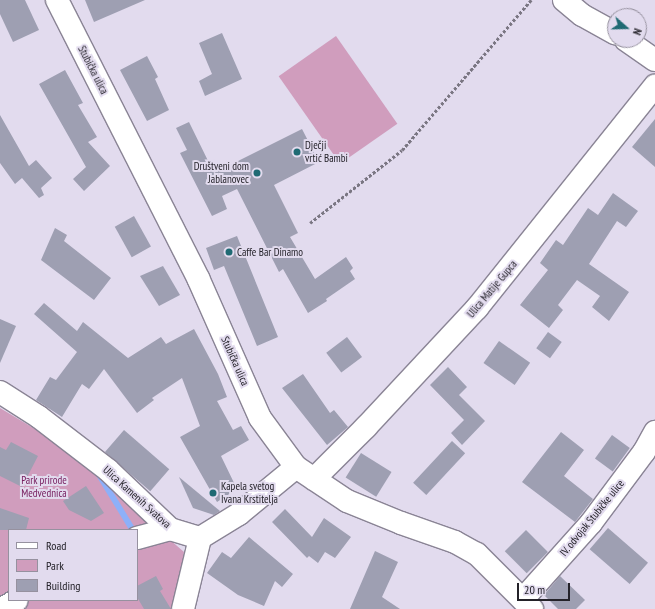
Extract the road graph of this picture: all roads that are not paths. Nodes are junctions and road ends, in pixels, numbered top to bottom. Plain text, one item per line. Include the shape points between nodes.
1 (57, 0) edge
2 (564, 0) edge
3 (607, 29) edge
4 (638, 48) edge
5 (655, 60) edge
6 (655, 86) edge
7 (0, 392) edge
8 (655, 432) edge
9 (296, 467) junction
10 (314, 478) junction
11 (170, 529) junction
12 (138, 538) edge
13 (200, 538) junction
14 (15, 601) edge
15 (528, 604) edge
16 (2, 609) edge
17 (182, 609) edge

1 - 9 street, Stubička ulica via 198,278 260,418
2 - 3 street via 582,15
4 - 5 street
6 - 10 street, Ulica Matije Gupca via 477,308 366,427
7 - 11 street, Ulica Kamenih Svatova via 39,417 108,470
8 - 15 street, IV. odvojak Stubičke ulice via 644,452
9 - 10 street, Stubička ulica
9 - 13 street via 239,514
10 - 15 street, Stubička ulica via 346,501 455,542 477,554
11 - 12 street
11 - 13 street, Ulica Kamenih Svatova
13 - 17 street
14 - 16 street

